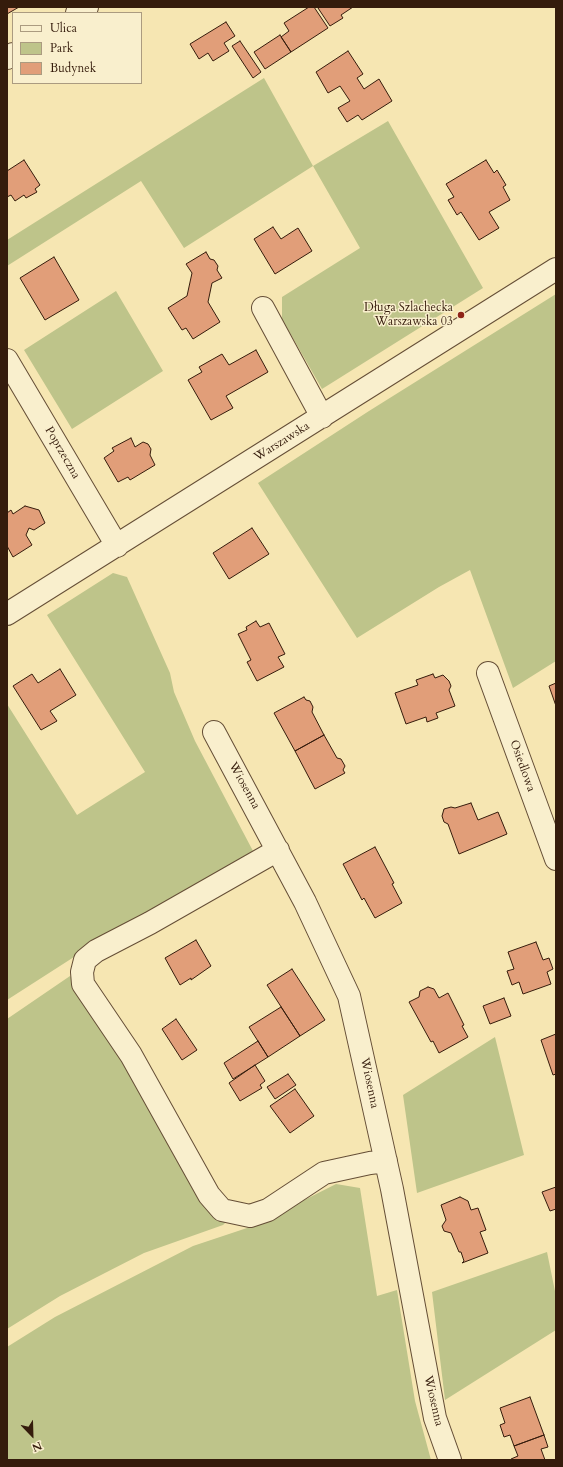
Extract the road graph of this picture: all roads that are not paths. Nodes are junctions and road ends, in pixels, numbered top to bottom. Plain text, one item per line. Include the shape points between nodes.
1 (556, 269) edge
2 (263, 308) dead end
3 (7, 360) edge
4 (322, 417) junction
5 (117, 546) junction
6 (7, 614) edge
7 (488, 673) dead end
8 (214, 732) dead end
9 (278, 850) junction
10 (556, 859) edge
11 (386, 1161) junction
12 (450, 1460) edge

1 - 4 street, Warszawska
2 - 4 street
3 - 5 street, Poprzeczna
4 - 5 street, Warszawska
5 - 6 street, Warszawska
7 - 10 street, Osiedlowa
8 - 9 street, Wiosenna
9 - 11 street, Wiosenna via 348,996
9 - 11 street via 96,951 85,960 83,984 131,1055 209,1195 222,1210 250,1216 268,1210 324,1173
11 - 12 street, Wiosenna via 435,1418

